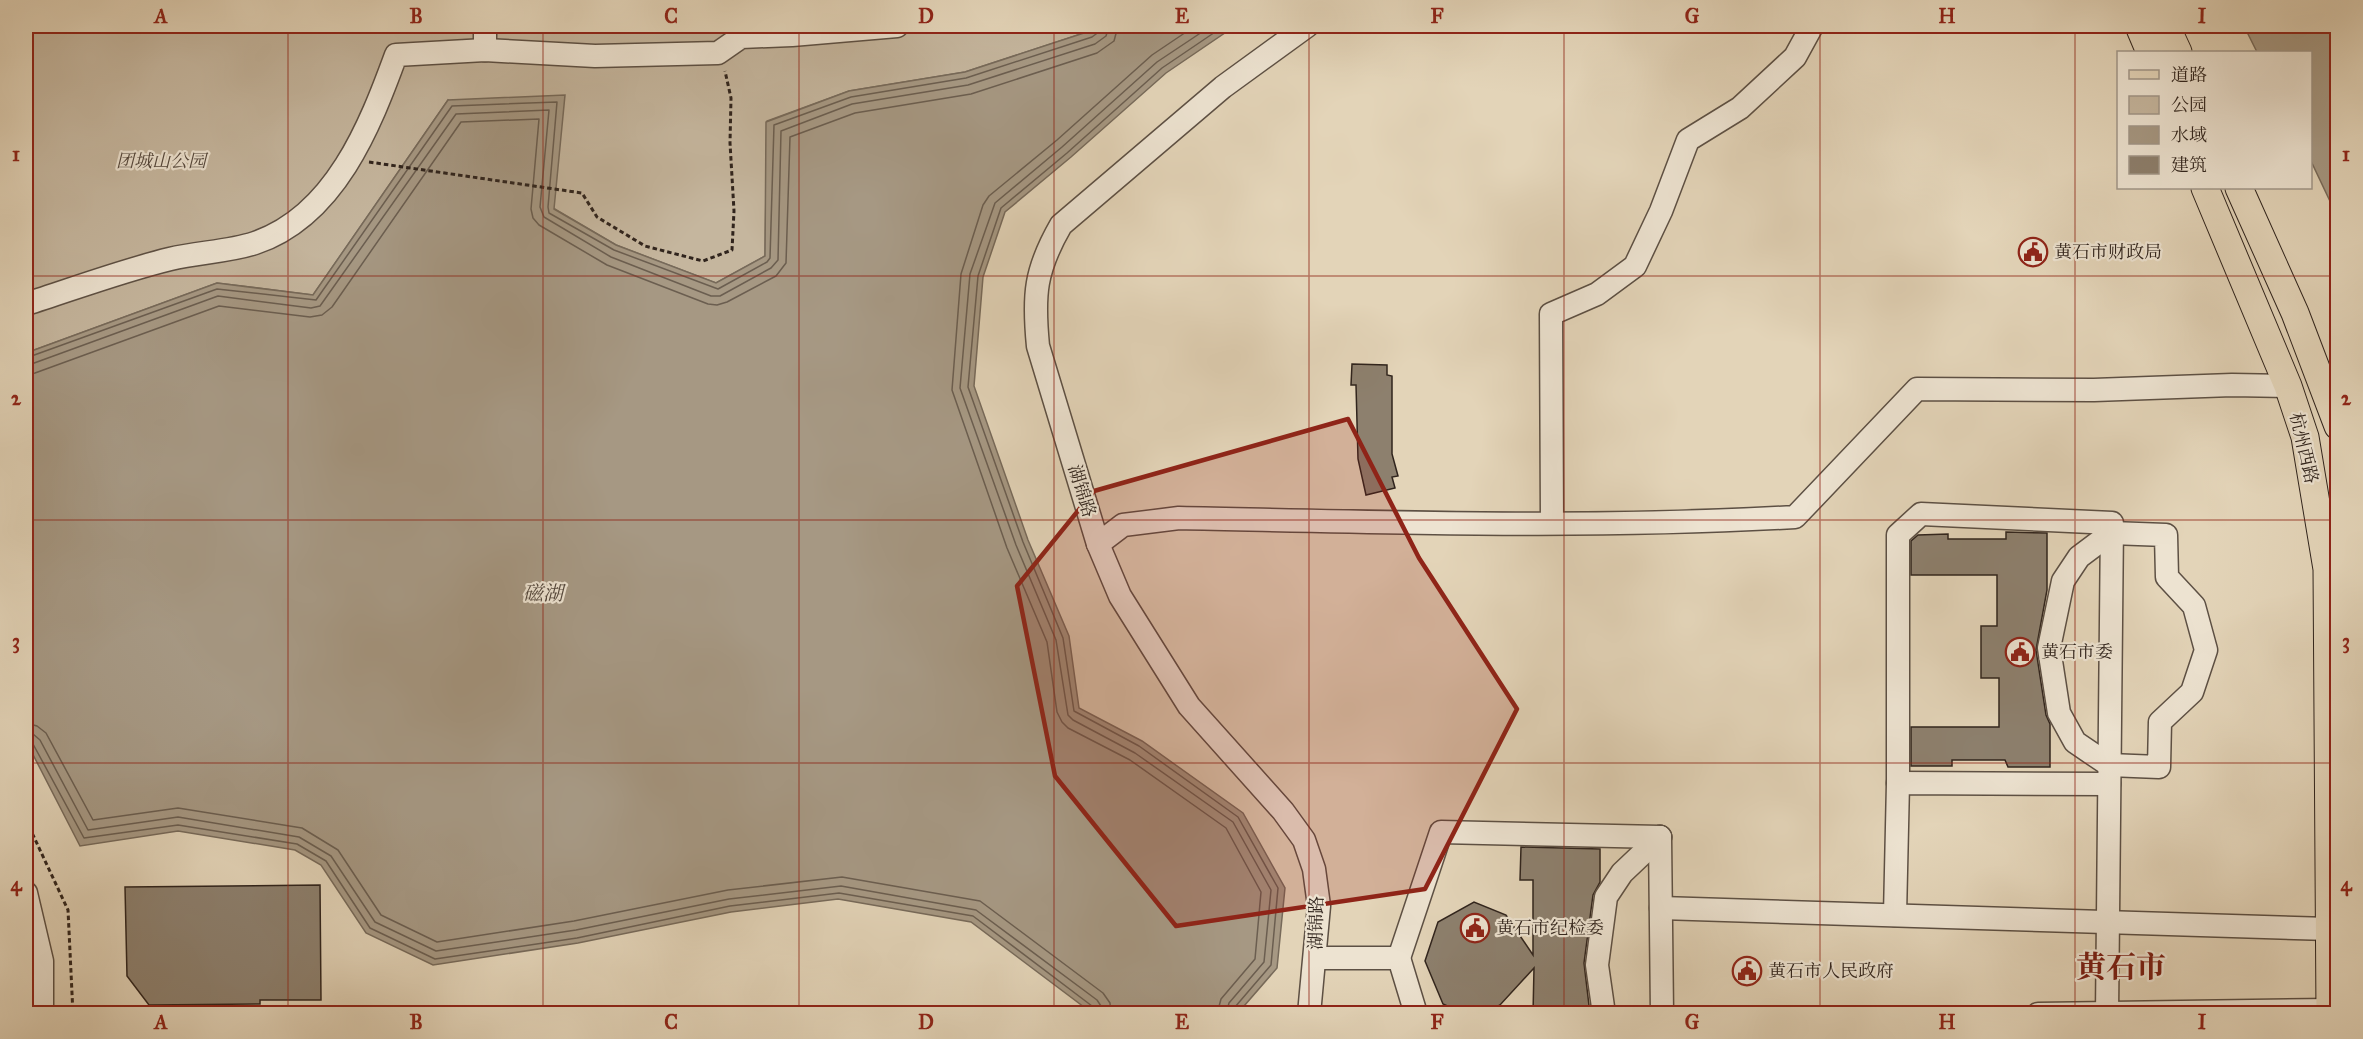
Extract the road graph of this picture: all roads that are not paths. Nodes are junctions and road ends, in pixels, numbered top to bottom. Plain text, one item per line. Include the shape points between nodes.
1 (485, 26) edge
2 (897, 26) edge
3 (1306, 26) edge
4 (1812, 26) edge
5 (2139, 26) edge
6 (2166, 26) edge
7 (741, 31) edge
8 (485, 50) junction
9 (2150, 51) edge
10 (2178, 51) edge
11 (2205, 189) edge
12 (2239, 189) edge
13 (26, 304) edge
14 (2288, 386) junction
15 (2337, 426) edge
16 (1552, 523) junction
17 (2111, 533) junction
18 (1098, 544) junction
19 (2109, 775) junction
20 (1898, 783) junction
21 (1660, 837) junction
22 (26, 893) edge
23 (1661, 908) junction
24 (1895, 915) junction
25 (2107, 922) junction
26 (2329, 929) junction
27 (1315, 958) junction
28 (1399, 958) junction
29 (36, 998) edge
30 (2330, 1012) edge
31 (2107, 1013) edge
32 (1309, 1014) edge
33 (1416, 1014) edge
34 (1604, 1014) edge
35 (1662, 1014) edge
36 (2038, 1014) edge

1 - 8 street
2 - 7 street via 792,35
3 - 18 street, 湖锦路 via 1151,146 1061,225 1046,252 1037,280 1038,346
4 - 16 street via 1795,57 1740,108 1689,140 1635,266 1596,294 1551,314
5 - 9 main road
6 - 10 main road
7 - 8 street via 718,53 595,56
8 - 13 street via 396,55 374,115 349,159 323,196 293,224 256,243 170,259
11 - 14 main road, 杭州西路
12 - 15 main road, 杭州西路 via 2295,313
14 - 16 street via 1917,389 1795,517
14 - 26 main road, 杭州西路 via 2305,436 2327,569
16 - 18 street via 1179,518 1123,525
17 - 19 street
17 - 19 street via 2079,558 2062,581 2049,648 2059,713 2075,742
17 - 19 street via 2166,535 2167,577 2194,606 2206,650 2192,692 2160,722 2159,768
17 - 20 street via 2112,523 1922,514 1898,535
18 - 27 street, 湖锦路 via 1120,596 1189,706 1284,811 1304,840 1314,869 1319,906
19 - 20 street
19 - 25 street
20 - 24 street
21 - 23 street
21 - 28 street via 1441,832
21 - 34 street via 1623,873 1606,897 1596,965
22 - 29 street via 42,961
23 - 24 street
23 - 35 street
24 - 25 street
25 - 26 street
25 - 31 street
26 - 30 main road, 杭州西路
27 - 28 street
27 - 32 street, 湖锦路
28 - 33 street
30 - 31 street
31 - 36 street

